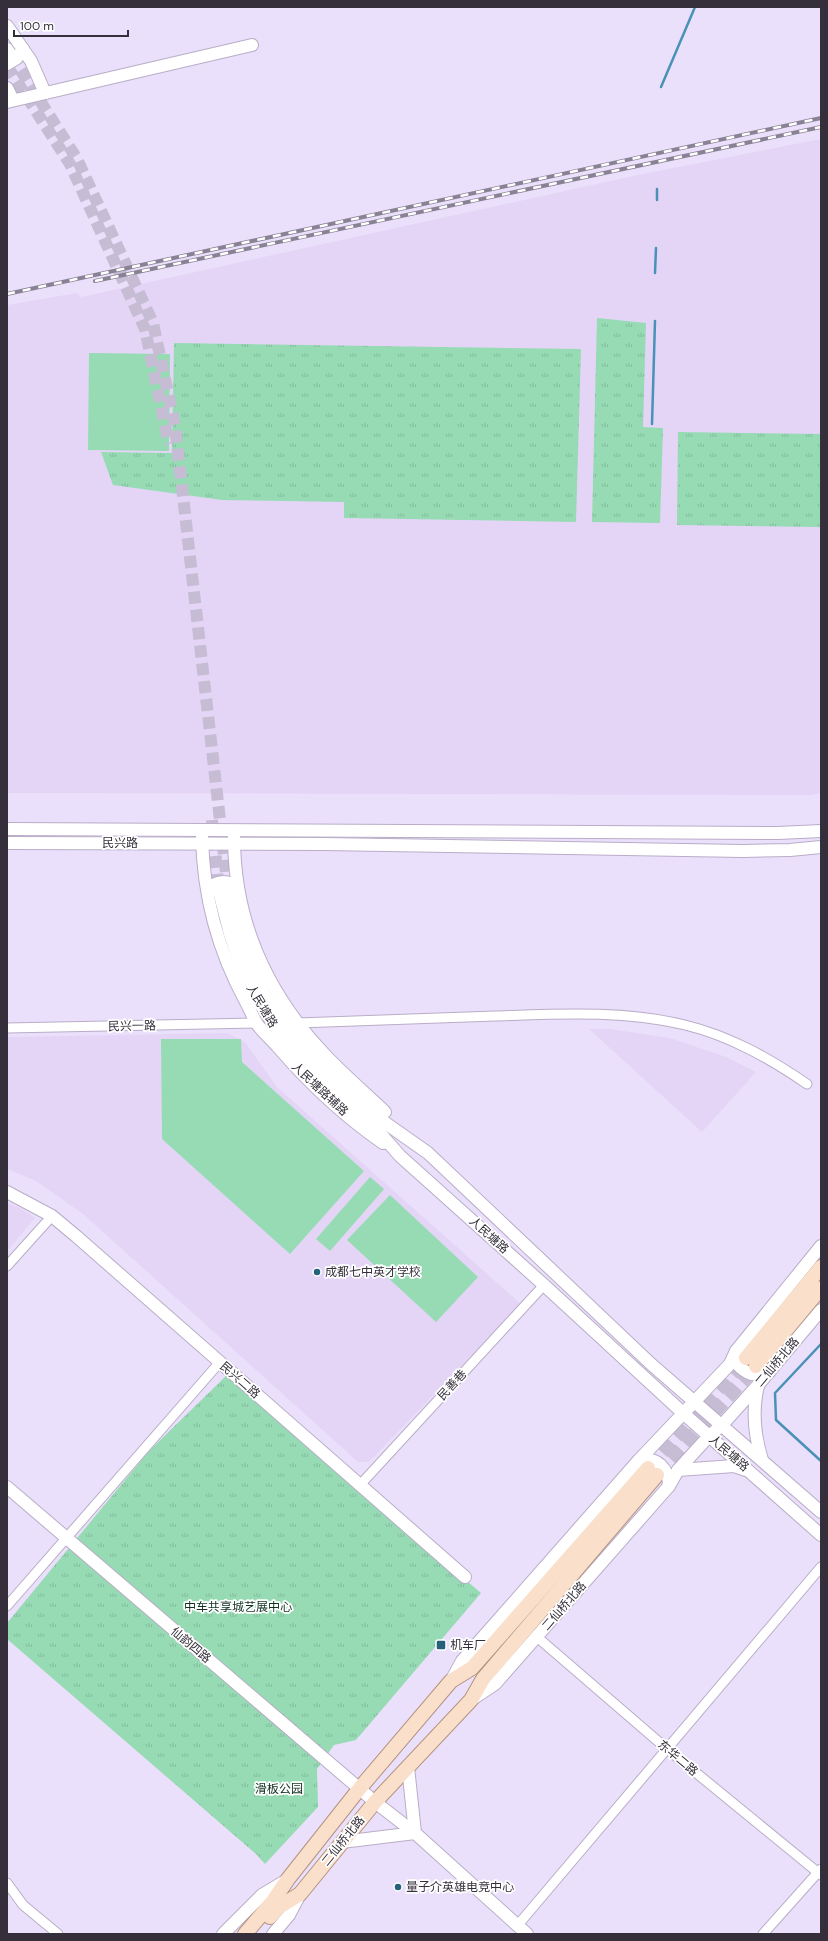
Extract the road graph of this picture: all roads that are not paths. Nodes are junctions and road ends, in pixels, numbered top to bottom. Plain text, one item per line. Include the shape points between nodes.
1 (7, 26) edge
2 (252, 45) dead end
3 (23, 49) junction
4 (8, 56) edge
5 (7, 88) edge
6 (45, 93) junction
7 (10, 101) edge
8 (7, 829) edge
9 (202, 829) junction
10 (234, 830) junction
11 (821, 831) edge
12 (7, 843) edge
13 (203, 844) junction
14 (234, 844) junction
15 (821, 847) edge
16 (223, 889) junction
17 (257, 1023) junction
18 (298, 1023) junction
19 (7, 1028) edge
20 (807, 1084) dead end
21 (428, 1153) junction
22 (400, 1156) junction
23 (7, 1192) edge
24 (52, 1216) junction
25 (821, 1246) edge
26 (7, 1266) edge
27 (821, 1267) edge
28 (544, 1285) junction
29 (821, 1288) edge
30 (821, 1310) edge
31 (220, 1362) junction
32 (752, 1362) junction
33 (758, 1385) junction
34 (695, 1401) junction
35 (683, 1413) junction
36 (722, 1425) junction
37 (709, 1436) junction
38 (762, 1461) junction
39 (648, 1468) junction
40 (678, 1470) junction
41 (749, 1472) junction
42 (360, 1485) junction
43 (668, 1486) junction
44 (7, 1487) edge
45 (821, 1512) edge
46 (821, 1535) edge
47 (66, 1539) junction
48 (821, 1567) edge
49 (465, 1577) dead end
50 (7, 1606) edge
51 (537, 1637) junction
52 (471, 1700) junction
53 (667, 1749) junction
54 (408, 1767) junction
55 (360, 1788) junction
56 (375, 1802) junction
57 (415, 1833) junction
58 (342, 1842) junction
59 (820, 1872) edge
60 (288, 1879) junction
61 (7, 1883) edge
62 (300, 1894) junction
63 (522, 1930) edge
64 (58, 1934) edge
65 (223, 1934) edge
66 (245, 1934) edge
67 (255, 1934) edge
68 (272, 1934) edge
69 (763, 1934) edge

1 - 3 street
2 - 6 street
3 - 4 street via 17,58
3 - 6 street
5 - 7 street
6 - 7 street
8 - 9 street, 民兴路
9 - 10 street, 民兴路
9 - 13 street, 人民塘路辅路
10 - 11 street, 民兴路 via 778,834
10 - 14 street, 人民塘路辅路
12 - 13 street, 民兴路
13 - 14 street, 民兴路
13 - 16 street, 人民塘路辅路
14 - 15 street, 民兴路 via 743,851
14 - 16 street, 人民塘路辅路
16 - 17 street, 人民塘路辅路 via 218,938
16 - 18 street, 人民塘路辅路 via 247,928 258,959 282,1003
16 - 21 street, 人民塘路 via 248,959 264,994 286,1026 327,1072 384,1122
16 - 22 street, 人民塘路 via 223,913 240,964 268,1018 317,1074 373,1125
17 - 19 street, 民兴一路
17 - 22 street, 人民塘路辅路 via 306,1079 367,1132
18 - 20 street via 526,1015 639,1017 685,1025 729,1040 771,1059
18 - 21 street, 人民塘路辅路 via 325,1055
21 - 34 street, 人民塘路 via 651,1364
22 - 28 street, 人民塘路
23 - 24 street, 民兴二路
24 - 26 street
24 - 31 street, 民兴二路
25 - 32 street
27 - 32 main road
28 - 35 street, 人民塘路
28 - 42 street, 民善巷
29 - 32 main road
30 - 32 street, 二仙桥北路
31 - 42 street, 民兴二路
31 - 47 street
32 - 33 street, 二仙桥北路
32 - 34 street via 730,1364
33 - 36 street, 二仙桥北路
33 - 38 street via 755,1399 757,1441
34 - 35 street
34 - 36 street, 人民塘路
35 - 37 street, 人民塘路
35 - 39 street
36 - 37 street, 二仙桥北路
36 - 38 street, 人民塘路
37 - 40 street, 二仙桥北路
37 - 41 street, 人民塘路
38 - 45 street, 人民塘路
39 - 43 street via 650,1459 658,1462 668,1474
39 - 52 main road via 483,1679
39 - 55 main road via 472,1668 451,1680
40 - 41 street via 734,1466
40 - 43 street, 二仙桥北路
41 - 46 street, 人民塘路
42 - 49 street, 民兴二路
43 - 51 street, 二仙桥北路
44 - 47 street, 仙韵四路
47 - 50 street
47 - 55 street, 仙韵四路
48 - 53 street
51 - 52 street, 二仙桥北路 via 494,1684
51 - 53 street, 东华二路
52 - 54 main road, 二仙桥北路
53 - 59 street, 东华二路
53 - 63 street
54 - 56 main road, 二仙桥北路
54 - 57 street
55 - 56 street, 仙韵四路
55 - 60 main road
56 - 57 street, 仙韵四路
56 - 58 main road, 二仙桥北路
57 - 58 street
57 - 63 street, 仙韵四路
58 - 62 main road, 二仙桥北路
59 - 69 street
60 - 65 street via 262,1895
60 - 66 main road via 273,1902
61 - 64 street via 23,1905
62 - 67 main road, 二仙桥北路 via 279,1907
62 - 68 street, 二仙桥北路 via 289,1915

